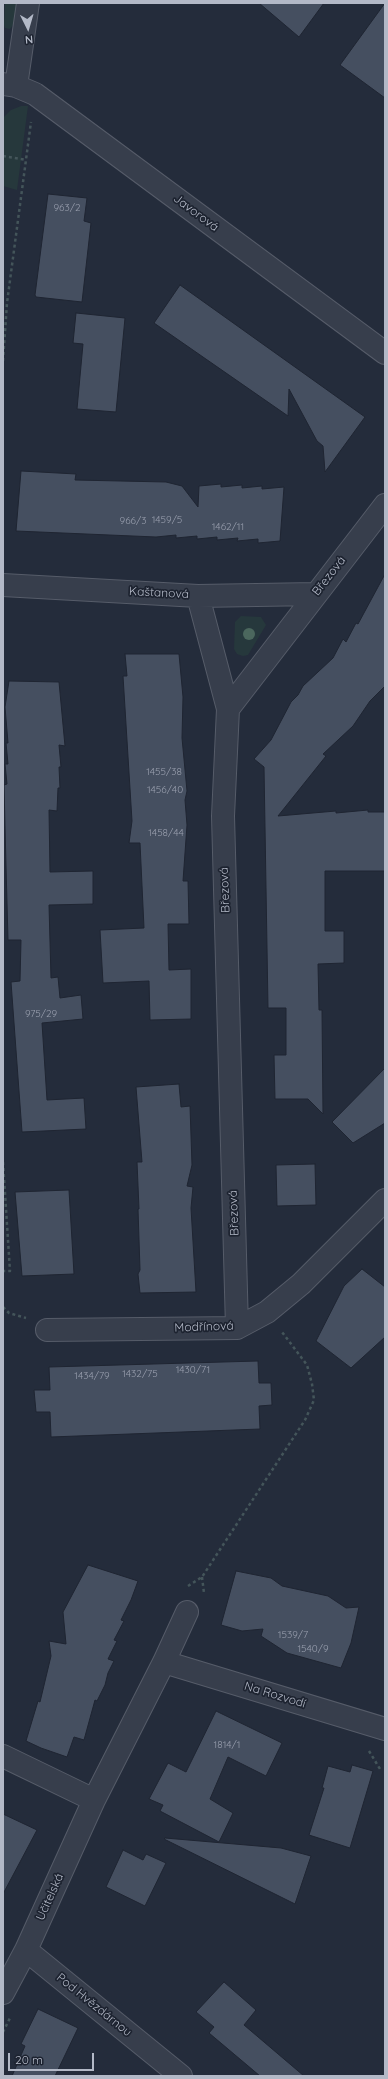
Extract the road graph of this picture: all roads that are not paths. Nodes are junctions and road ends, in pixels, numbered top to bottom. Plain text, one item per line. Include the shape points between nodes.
1 (28, 3) edge
2 (18, 88) edge
3 (385, 353) edge
4 (385, 505) edge
5 (3, 585) edge
6 (315, 594) junction
7 (198, 596) junction
8 (228, 709) junction
9 (385, 1200) edge
10 (237, 1328) junction
11 (47, 1330) dead end
12 (187, 1612) dead end
13 (164, 1662) junction
14 (385, 1730) edge
15 (3, 1756) edge
16 (94, 1800) junction
17 (26, 1950) junction
18 (3, 1993) edge
19 (181, 2076) edge

1 - 2 street
2 - 3 street, Javorová
4 - 6 street, Březová
5 - 7 street, Kaštanová
6 - 7 street, Kaštanová
6 - 8 street, Březová
7 - 8 street
8 - 10 street, Březová via 223,816
9 - 10 street, Modřínová via 300,1284 267,1312
10 - 11 street, Modřínová
12 - 13 street, Učitelská
13 - 14 street, Na Rozvodí
13 - 16 street, Učitelská
15 - 16 street
16 - 17 street, Učitelská
17 - 18 street, Učitelská
17 - 19 street, Pod Hvězdárnou

